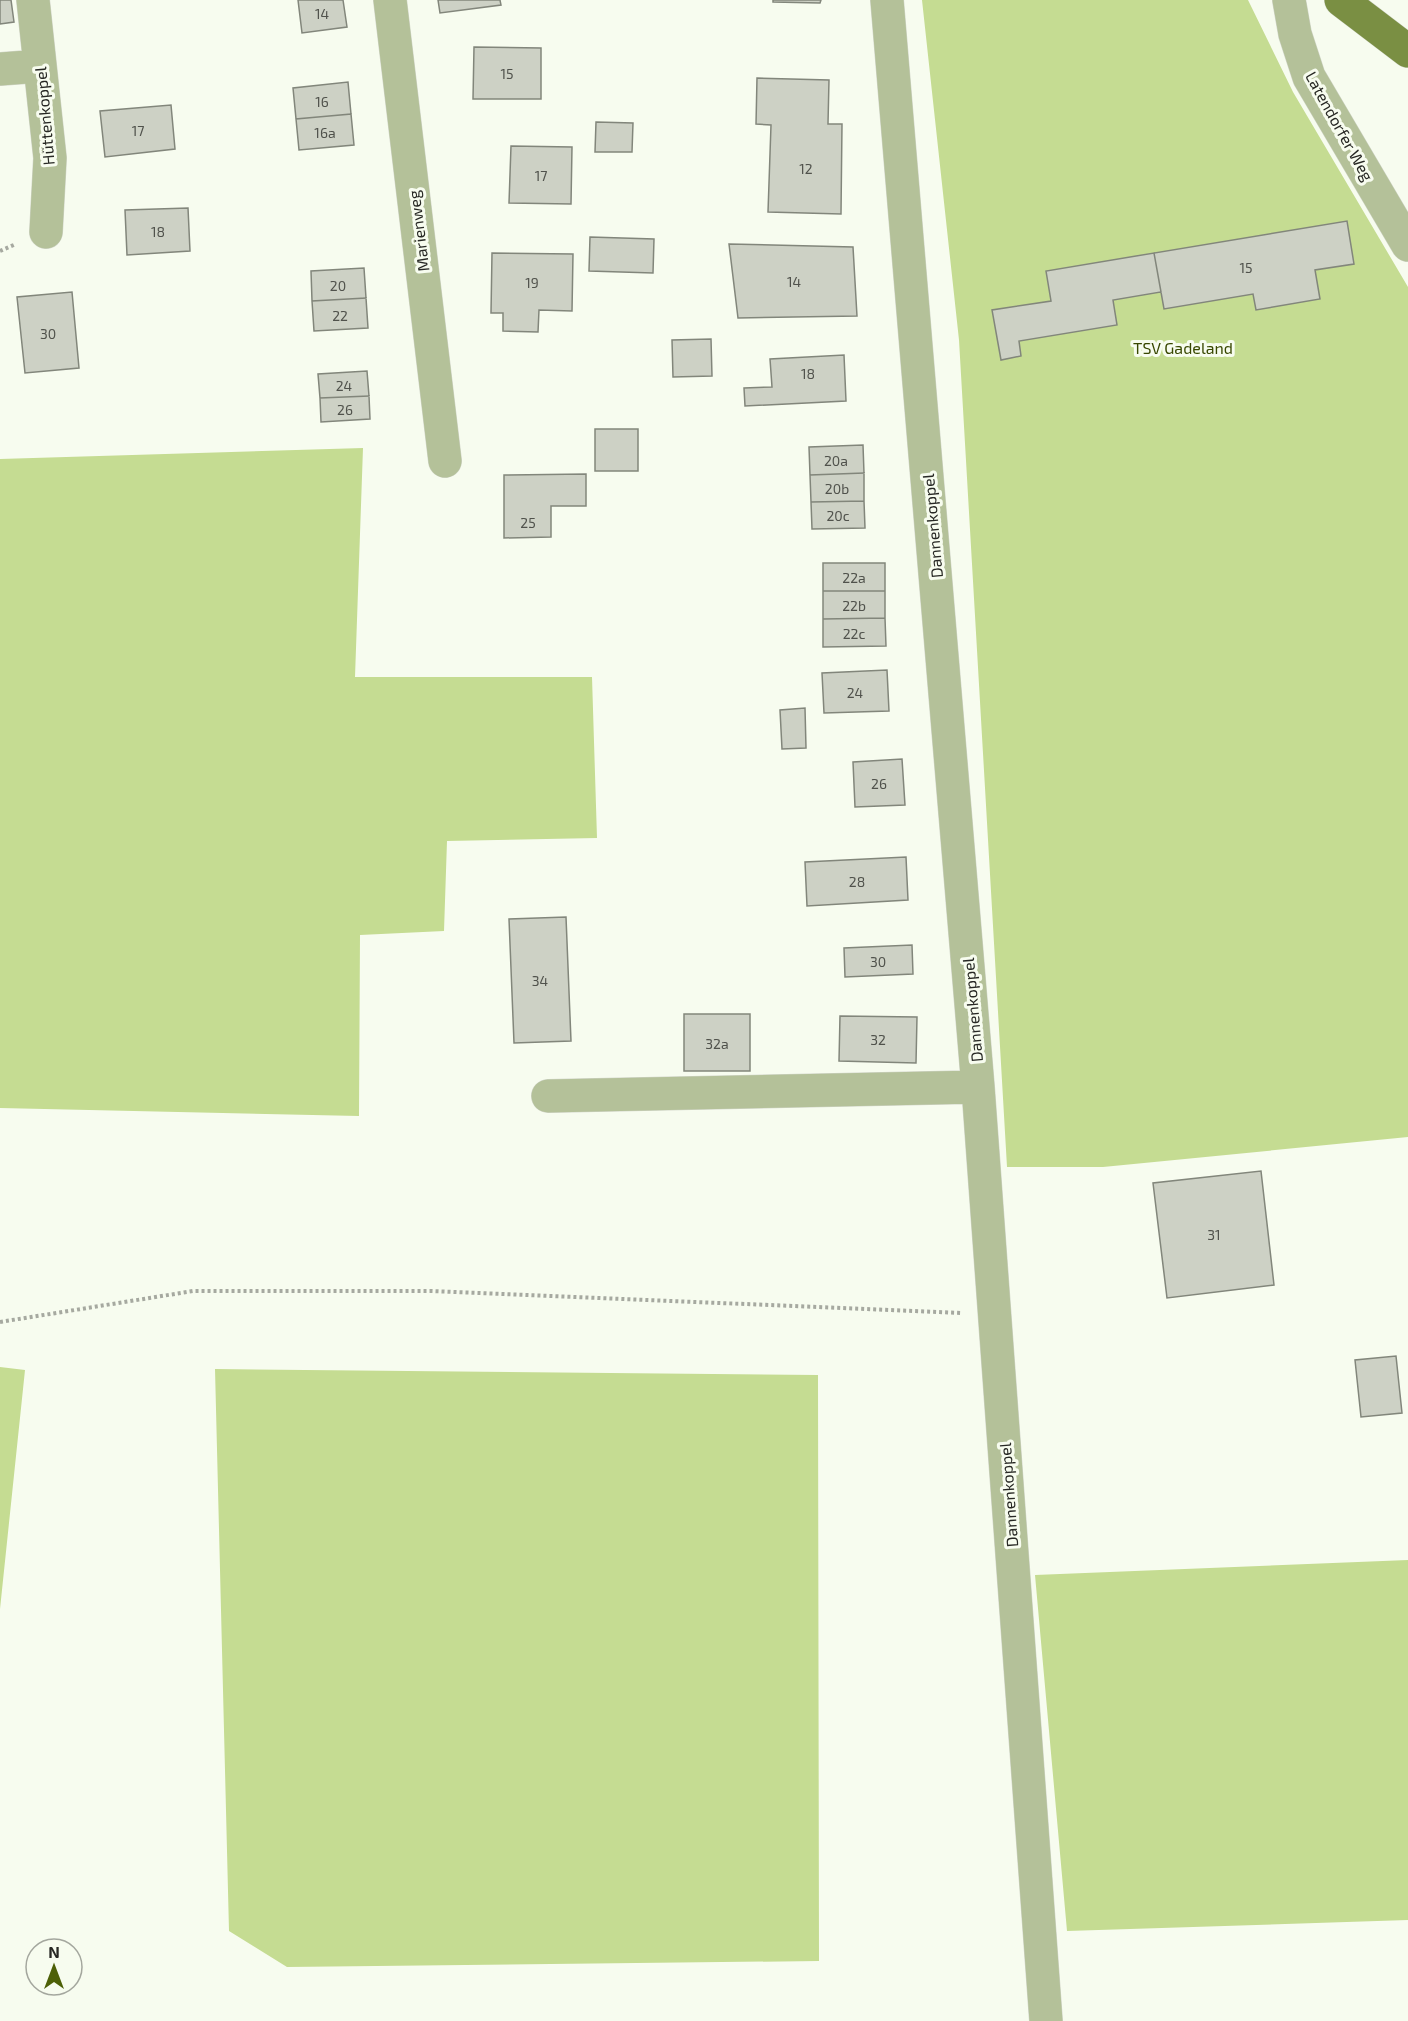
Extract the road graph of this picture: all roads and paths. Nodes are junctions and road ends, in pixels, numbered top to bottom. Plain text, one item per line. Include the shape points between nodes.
1 (33, 0) edge
2 (390, 0) edge
3 (887, 0) edge
4 (1289, 0) edge
5 (1341, 0) edge
6 (1408, 51) edge
7 (40, 66) junction
8 (0, 69) edge
9 (46, 232) dead end
10 (1408, 245) edge
11 (445, 461) dead end
12 (978, 1087) junction
13 (548, 1096) dead end
14 (995, 1314) junction
15 (0, 1322) edge
16 (1046, 2021) edge

1 - 7 street, Hüttenkoppel
2 - 11 street, Marienweg
3 - 12 street, Dannenkoppel
4 - 10 street, Latendorfer Weg via 1309,77
5 - 6 main road
7 - 8 street
7 - 9 street, Hüttenkoppel via 50,158
12 - 13 street
12 - 14 street, Dannenkoppel
14 - 15 path via 430,1291 193,1291
14 - 16 street, Dannenkoppel

